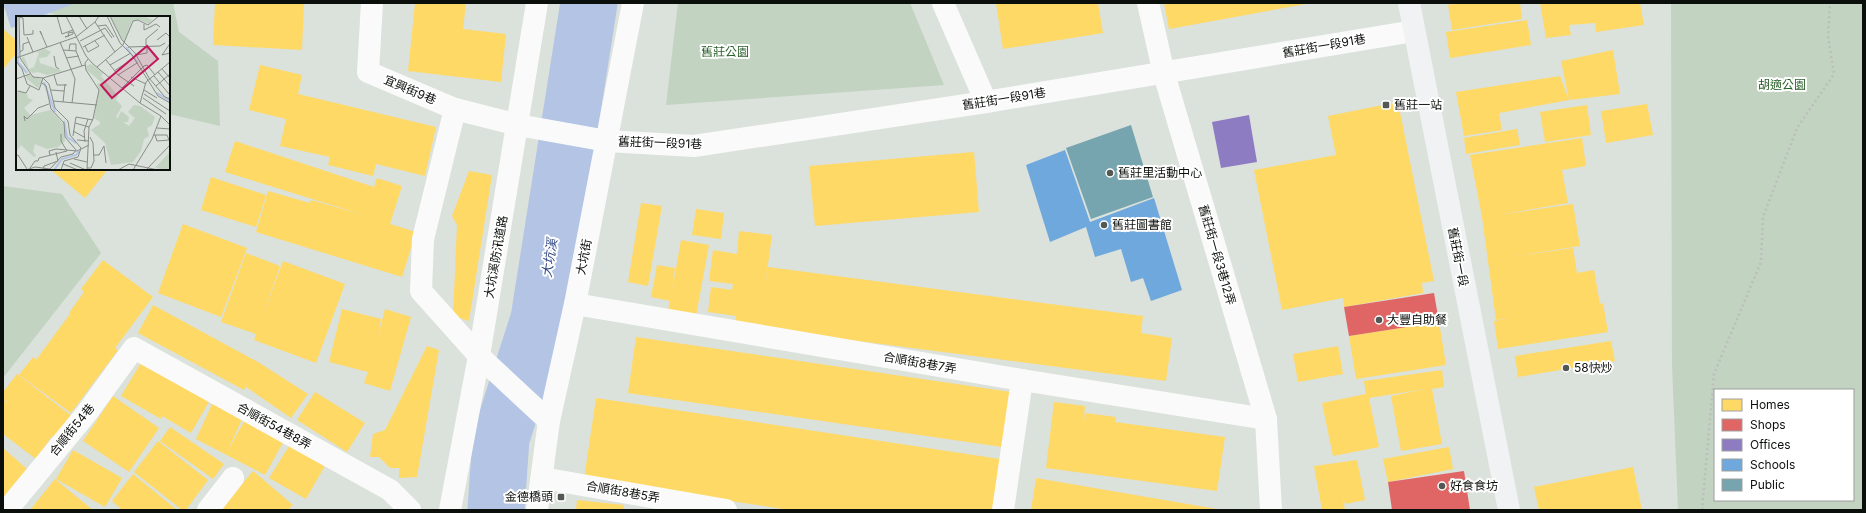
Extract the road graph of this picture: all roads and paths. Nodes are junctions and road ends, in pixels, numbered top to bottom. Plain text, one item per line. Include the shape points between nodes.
1 (372, 3) edge
2 (537, 3) edge
3 (633, 3) edge
4 (943, 3) edge
5 (1148, 3) edge
6 (1409, 3) edge
7 (1830, 3) edge
8 (1414, 31) junction
9 (1164, 74) junction
10 (986, 102) junction
11 (456, 109) junction
12 (518, 125) junction
13 (600, 139) junction
14 (575, 304) junction
15 (134, 348) joint
16 (479, 356) junction
17 (1022, 380) junction
18 (1266, 419) junction
19 (549, 421) junction
20 (233, 478) dead end
21 (542, 478) junction
22 (7, 510) edge
23 (208, 510) edge
24 (410, 510) edge
25 (450, 510) edge
26 (537, 510) edge
27 (726, 510) edge
28 (1003, 510) edge
29 (1271, 510) edge
30 (1508, 510) edge
31 (1702, 510) edge

1 - 11 street, 宜興街9巷 via 368,72
2 - 12 street, 大坑溪防汛道路
3 - 13 street, 大坑街
4 - 10 street
5 - 9 street, 舊莊街一段3巷12弄
6 - 8 main road, 舊莊街一段
7 - 31 path via 1828,36 1834,74 1796,128 1763,217 1761,262 1714,374
8 - 9 street, 舊莊街一段91巷
8 - 30 main road, 舊莊街一段
9 - 10 street, 舊莊街一段91巷
9 - 18 street, 舊莊街一段3巷12弄
10 - 13 street, 舊莊街一段91巷 via 694,146
11 - 12 street, 宜興街9巷
11 - 16 street via 422,239 421,290
12 - 13 street, 舊莊街一段91巷
12 - 16 street, 大坑溪防汛道路
13 - 14 street, 大坑街
14 - 17 street, 合順街8巷7弄
14 - 19 street, 大坑街
15 - 22 street, 合順街54巷 via 86,414
15 - 24 street, 合順街54巷8弄 via 390,490
16 - 19 street
16 - 25 street, 大坑溪防汛道路
17 - 18 street, 合順街8巷7弄
17 - 28 street
18 - 29 street, 舊莊街一段3巷12弄
19 - 21 street, 大坑街
20 - 23 street
21 - 26 street, 大坑街
21 - 27 street, 合順街8巷5弄

